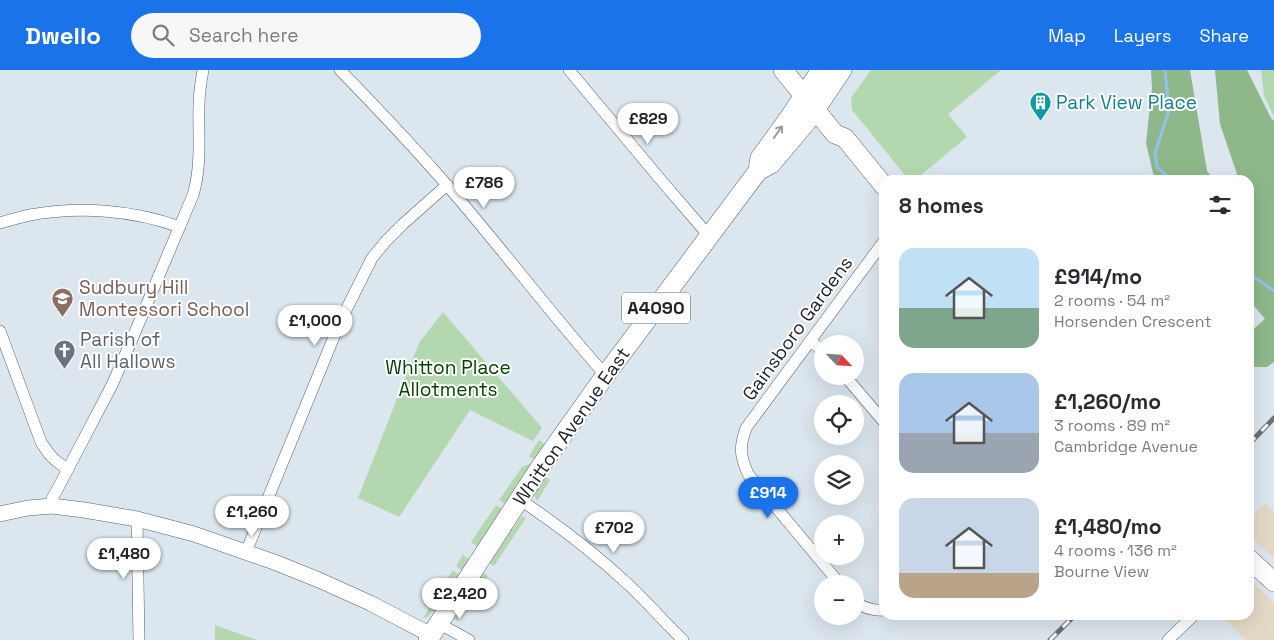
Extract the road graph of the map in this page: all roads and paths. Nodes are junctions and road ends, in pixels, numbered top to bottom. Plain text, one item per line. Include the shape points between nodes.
1 (203, 70) edge
2 (340, 70) edge
3 (569, 70) edge
4 (783, 70) edge
5 (794, 70) edge
6 (821, 70) edge
7 (842, 70) edge
8 (806, 91) junction
9 (818, 107) junction
10 (758, 171) junction
11 (879, 180) edge
12 (447, 185) junction
13 (0, 223) edge
14 (180, 228) junction
15 (709, 236) junction
16 (879, 248) edge
17 (0, 331) edge
18 (810, 341) junction
19 (814, 344) edge
20 (607, 374) junction
21 (853, 385) edge
22 (879, 416) edge
23 (68, 469) junction
24 (519, 499) junction
25 (52, 506) junction
26 (0, 514) edge
27 (137, 519) junction
28 (246, 552) junction
29 (1254, 563) edge
30 (832, 575) edge
31 (1274, 581) edge
32 (864, 607) edge
33 (879, 611) edge
34 (1189, 620) edge
35 (432, 633) edge
36 (138, 640) edge
37 (469, 640) edge
38 (682, 640) edge
39 (1168, 640) edge

1 - 14 street via 199,97 197,182
2 - 12 street
3 - 15 street
4 - 8 main road
5 - 8 main road
6 - 8 main road, A4090
7 - 9 main road, A4090
8 - 9 main road
10 -> 8 main road, Whitton Avenue East / A4090 via 760,158
9 - 10 main road, Whitton Avenue East / A4090 via 771,164
9 - 11 main road via 842,128 845,138
10 - 15 main road, Whitton Avenue East / A4090
12 - 20 street via 568,332
12 - 28 street via 402,224 372,258 340,322
13 - 14 street via 30,215 97,211 141,216
14 - 23 street via 115,377
15 - 20 main road, Whitton Avenue East / A4090
16 - 18 street, Gainsboro Gardens
17 - 23 street via 41,442 50,456
18 - 19 street
18 - 30 street, Gainsboro Gardens via 746,428 740,449 748,474
20 - 24 main road, Whitton Avenue East / A4090
21 - 22 street
23 - 25 street via 52,499
24 - 35 main road, Whitton Avenue East / A4090
24 - 38 street via 605,563
25 - 26 street
25 - 27 street
27 - 28 street
27 - 36 street
28 - 35 street via 319,580
29 - 31 main road
32 - 33 street
34 - 39 street
35 - 37 street

